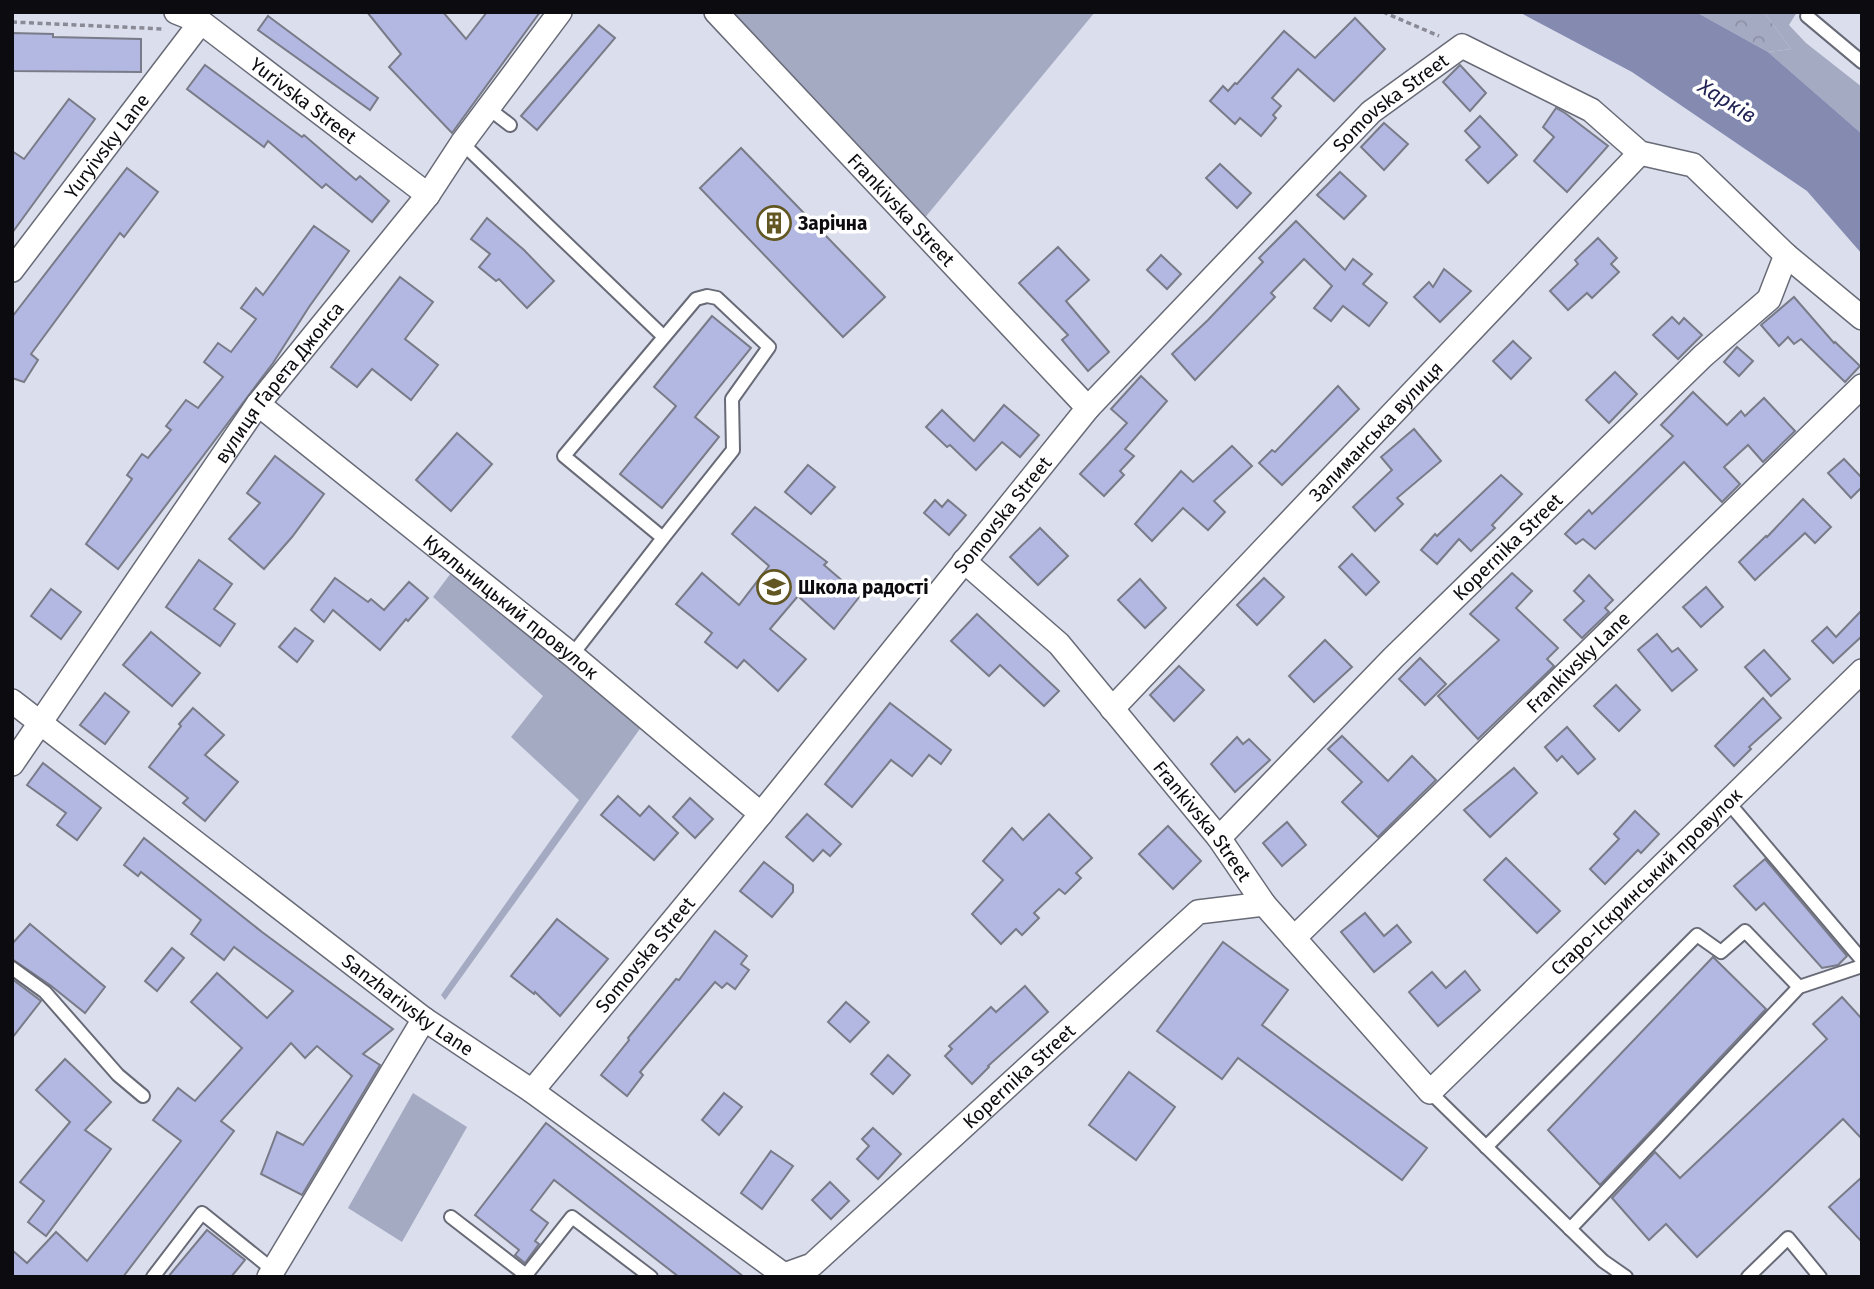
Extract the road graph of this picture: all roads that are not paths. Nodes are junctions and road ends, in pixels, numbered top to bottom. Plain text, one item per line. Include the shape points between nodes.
1 (176, 12) edge
2 (560, 12) edge
3 (716, 12) edge
4 (1807, 16) dead end
5 (201, 22) junction
6 (1862, 62) edge
7 (488, 108) junction
8 (510, 125) dead end
9 (461, 143) junction
10 (1640, 153) junction
11 (428, 195) junction
12 (1786, 255) junction
13 (12, 270) edge
14 (1862, 318) edge
15 (663, 336) junction
16 (1862, 386) edge
17 (258, 404) junction
18 (1088, 408) junction
19 (663, 538) junction
20 (964, 561) junction
21 (572, 655) junction
22 (1862, 671) edge
23 (12, 701) edge
24 (1112, 709) junction
25 (41, 724) junction
26 (12, 764) edge
27 (1728, 802) junction
28 (761, 814) junction
29 (1219, 838) junction
30 (1264, 904) junction
31 (1294, 938) junction
32 (1862, 960) edge
33 (1862, 966) edge
34 (12, 968) edge
35 (1799, 987) junction
36 (424, 1019) junction
37 (532, 1091) junction
38 (1430, 1092) junction
39 (143, 1096) dead end
40 (1486, 1147) junction
41 (452, 1217) dead end
42 (1570, 1230) junction
43 (271, 1273) edge
44 (784, 1275) joint
45 (153, 1277) edge
46 (651, 1277) edge
47 (1626, 1277) edge
48 (1748, 1277) edge
49 (1820, 1277) edge

1 - 5 street, Yurivska Street
2 - 7 street, вулиця Ґарета Джонса
3 - 18 street, Frankivska Street
4 - 6 lane
5 - 11 street, Yurivska Street
5 - 13 street, Yuryivsky Lane
7 - 8 lane
7 - 9 street, вулиця Ґарета Джонса
9 - 11 street, вулиця Ґарета Джонса
9 - 15 lane
10 - 12 street via 1693,165
10 - 18 street, Somovska Street via 1591,110 1462,46 1371,113
10 - 24 street, Залиманська вулиця
11 - 17 street, вулиця Ґарета Джонса
12 - 14 street
12 - 29 street, Kopernika Street via 1769,299 1703,356 1393,658
15 - 19 lane via 565,456
15 - 19 lane via 696,299 707,296 717,298 769,347 732,399 733,450
16 - 31 street, Frankivsky Lane
17 - 21 street, Куяльницький провулок
17 - 25 street, вулиця Ґарета Джонса
18 - 20 street, Somovska Street
19 - 21 lane
20 - 24 street, Frankivska Street via 1059,644
20 - 28 street, Somovska Street
21 - 28 street, Куяльницький провулок
22 - 27 street, Старо-Іскринський провулок
23 - 25 street, Sanzharivsky Lane
24 - 29 street, Frankivska Street
25 - 26 street, вулиця Ґарета Джонса
25 - 36 street, Sanzharivsky Lane
27 - 32 lane
27 - 38 street, Старо-Іскринський провулок
28 - 37 street, Somovska Street
29 - 30 street, Frankivska Street
30 - 31 street, Frankivska Street
30 - 44 street, Kopernika Street via 1198,912 812,1265
31 - 38 street, Frankivska Street
33 - 35 lane
34 - 39 lane via 45,992 118,1075
35 - 40 lane via 1745,931 1721,952 1697,935
35 - 42 lane
36 - 37 street, Sanzharivsky Lane
36 - 43 street
37 - 44 street, Sanzharivsky Lane
38 - 40 lane
40 - 42 lane
41 - 46 lane via 526,1275 572,1217
42 - 47 lane
43 - 45 lane via 202,1213
48 - 49 lane via 1788,1238

